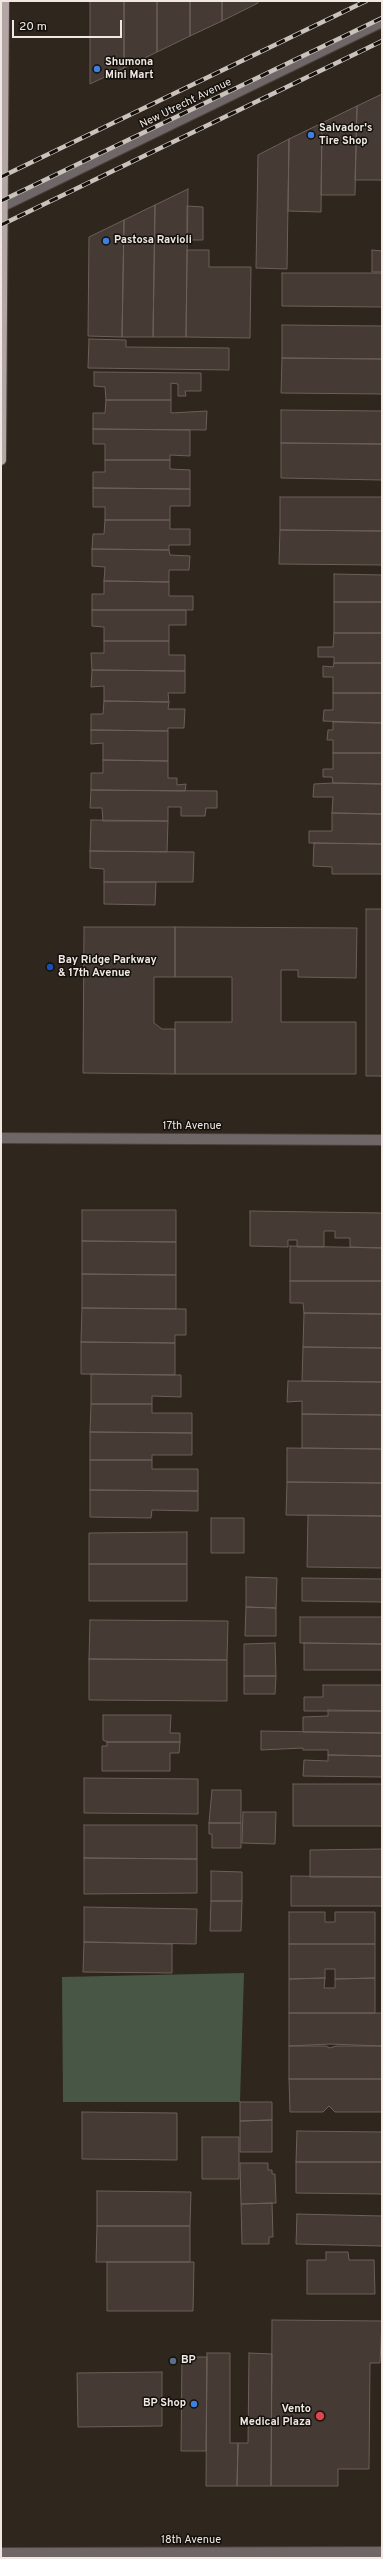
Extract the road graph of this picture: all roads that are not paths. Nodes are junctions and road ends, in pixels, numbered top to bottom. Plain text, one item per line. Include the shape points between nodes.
1 (4, 1) edge
2 (382, 22) edge
3 (2, 207) edge
4 (1, 460) edge
5 (1, 1138) edge
6 (382, 1140) edge
7 (382, 2552) edge
8 (1, 2553) edge

1 - 3 main road
2 - 3 street, New Utrecht Avenue
3 - 4 main road
5 - 6 street, 17th Avenue
7 - 8 street, 18th Avenue

